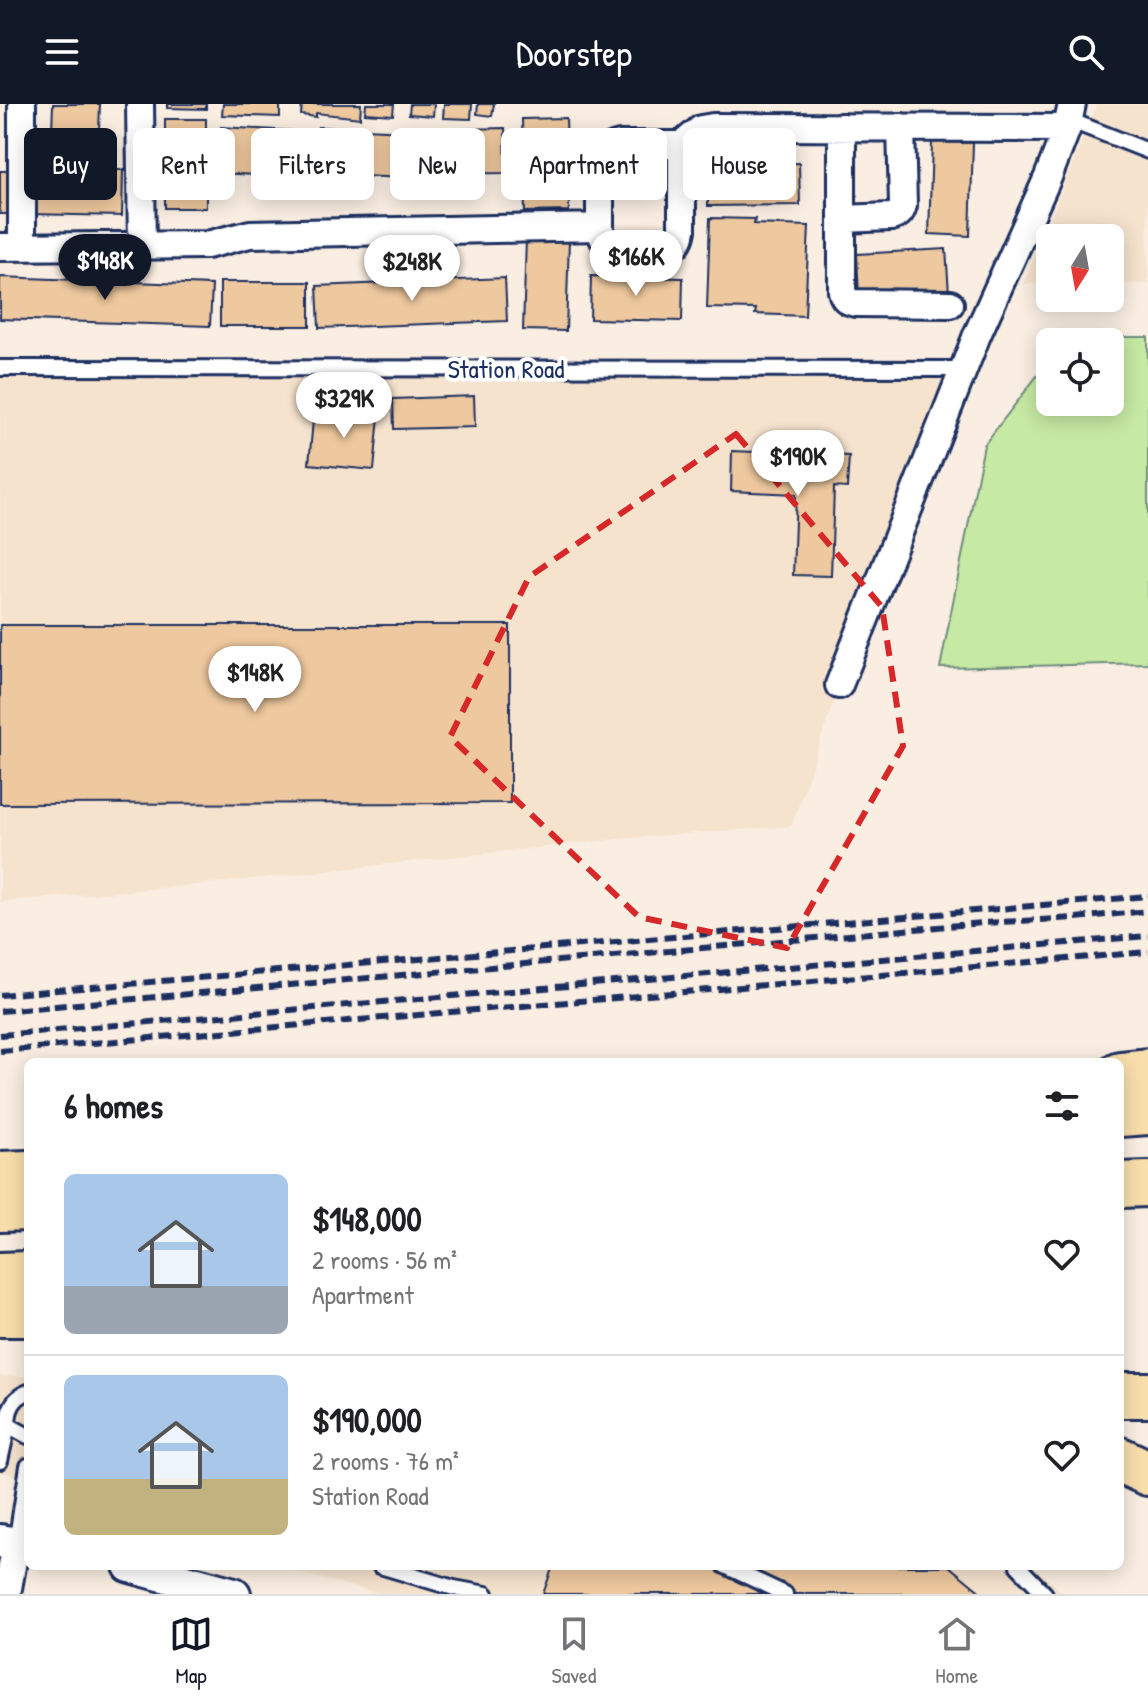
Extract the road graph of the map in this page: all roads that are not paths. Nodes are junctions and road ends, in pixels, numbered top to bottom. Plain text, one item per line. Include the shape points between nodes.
1 (22, 104) edge
2 (140, 104) edge
3 (1070, 117) edge
4 (842, 127) junction
5 (901, 127) junction
6 (682, 145) junction
7 (1148, 151) edge
8 (843, 219) junction
9 (600, 227) junction
10 (11, 246) edge
11 (142, 246) junction
12 (950, 304) dead end
13 (0, 368) edge
14 (964, 369) junction
15 (839, 685) dead end
16 (1148, 1071) edge
17 (1124, 1074) edge
18 (1148, 1112) edge
19 (1124, 1114) edge
20 (24, 1173) edge
21 (0, 1174) edge
22 (1148, 1184) edge
23 (1124, 1185) edge
24 (24, 1208) edge
25 (0, 1209) edge
26 (24, 1274) edge
27 (0, 1275) edge
28 (0, 1314) edge
29 (24, 1314) edge
30 (24, 1393) edge
31 (1124, 1395) edge
32 (1148, 1395) edge
33 (5, 1414) edge
34 (24, 1432) edge
35 (0, 1461) edge
36 (1124, 1462) edge
37 (1148, 1473) edge
38 (24, 1490) edge
39 (15, 1544) edge
40 (145, 1570) edge
41 (393, 1570) edge
42 (734, 1570) edge
43 (1022, 1570) edge
44 (7, 1594) edge
45 (234, 1594) edge
46 (486, 1594) edge
47 (785, 1594) edge
48 (1045, 1594) edge

1 - 10 street
2 - 11 street
3 - 5 street
3 - 7 lane
3 - 14 street
4 - 5 street
4 - 6 street via 713,127 701,129
4 - 8 street
5 - 8 street via 901,211 891,217
6 - 9 street via 620,145 603,154
6 - 9 street via 682,230 673,247 620,249 603,239
8 - 12 street via 842,291 849,302
9 - 11 street via 250,234 207,245
10 - 11 street
13 - 14 lane, Station Road
14 - 15 street
16 - 17 highway
18 - 19 highway
20 - 21 highway
22 - 23 highway
24 - 25 highway
26 - 27 highway
28 - 29 highway
30 - 33 lane
31 - 32 highway
33 - 34 lane
33 - 35 lane
36 - 37 highway
38 - 39 lane
39 - 44 street
40 - 45 street
41 - 46 lane
42 - 47 lane
43 - 48 lane

